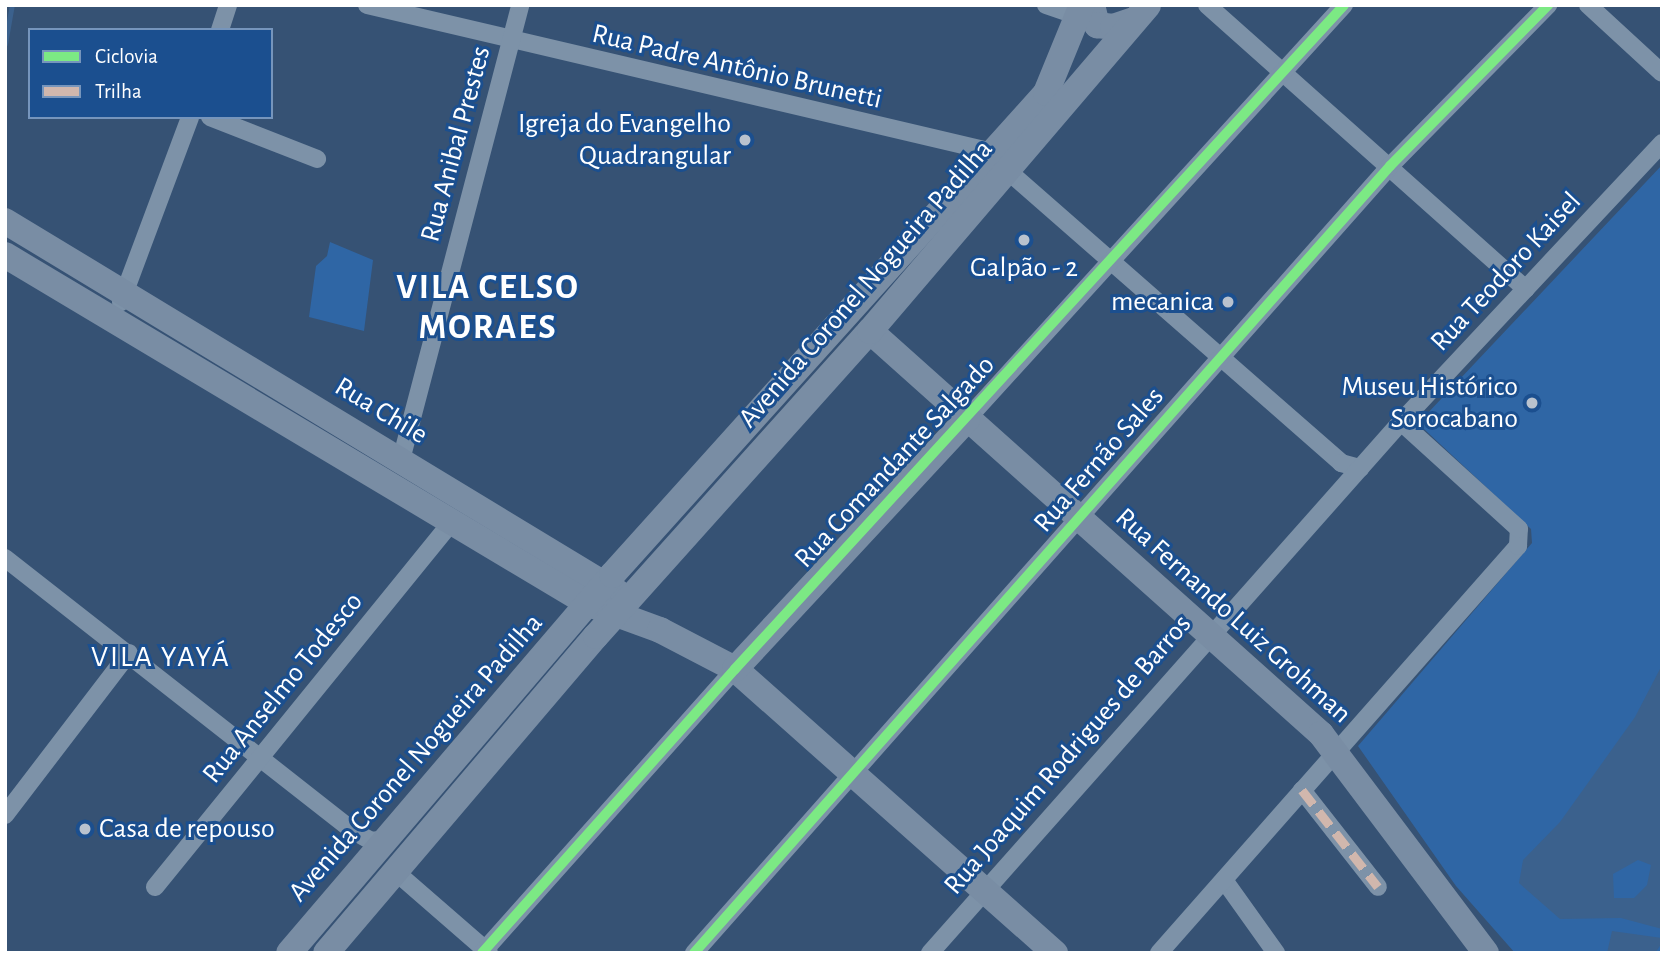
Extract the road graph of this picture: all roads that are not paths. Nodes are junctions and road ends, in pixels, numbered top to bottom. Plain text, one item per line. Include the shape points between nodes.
1 (228, 5) edge
2 (367, 5) edge
3 (520, 5) edge
4 (1046, 5) edge
5 (1207, 5) edge
6 (1344, 5) edge
7 (1548, 5) edge
8 (1588, 5) edge
9 (1142, 12) edge
10 (1087, 13) edge
11 (221, 28) edge
12 (510, 40) junction
13 (1282, 71) junction
14 (1662, 72) edge
15 (189, 119) edge
16 (214, 119) edge
17 (1662, 143) edge
18 (317, 159) dead end
19 (1000, 162) junction
20 (1390, 166) junction
21 (5, 220) edge
22 (5, 255) edge
23 (1112, 261) junction
24 (1526, 289) junction
25 (125, 293) junction
26 (113, 318) junction
27 (870, 331) junction
28 (1220, 357) junction
29 (967, 419) junction
30 (1401, 422) junction
31 (401, 460) junction
32 (1360, 468) junction
33 (1078, 519) junction
34 (452, 522) junction
35 (6, 561) edge
36 (536, 571) junction
37 (597, 593) junction
38 (621, 608) junction
39 (1210, 634) junction
40 (561, 639) junction
41 (129, 653) junction
42 (735, 669) junction
43 (1336, 751) junction
44 (261, 757) junction
45 (852, 771) junction
46 (1302, 790) junction
47 (5, 815) edge
48 (355, 832) junction
49 (388, 839) junction
50 (363, 868) junction
51 (397, 873) junction
52 (1224, 880) junction
53 (155, 887) dead end
54 (1378, 887) dead end
55 (984, 891) junction
56 (1476, 947) edge
57 (486, 952) edge
58 (289, 953) edge
59 (326, 953) edge
60 (694, 953) edge
61 (930, 953) edge
62 (1055, 953) edge
63 (1159, 953) edge
64 (1276, 953) edge

1 - 11 street
2 - 12 street, Rua Padre Antônio Brunetti
3 - 12 street, Rua Anibal Prestes
4 - 10 street
5 - 13 street
6 - 13 street, Rua Comandante Salgado
7 - 20 street, Rua Fernão Sales
8 - 14 street
9 - 10 main road via 1113,27
9 - 19 main road, Avenida Coronel Nogueira Padilha
10 - 19 main road, Avenida Coronel Nogueira Padilha via 1046,93
12 - 19 street, Rua Padre Antônio Brunetti
12 - 31 street, Rua Anibal Prestes
13 - 20 street
13 - 23 street, Rua Comandante Salgado
15 - 25 street
16 - 18 street
17 - 24 street, Rua Teodoro Kaisel
19 - 23 street
19 - 27 main road, Avenida Coronel Nogueira Padilha
19 - 37 main road, Avenida Coronel Nogueira Padilha
20 - 24 street
20 - 28 street, Rua Fernão Sales
21 - 25 main road, Rua Chile
22 - 26 main road, Rua Chile
23 - 28 street
23 - 29 street, Rua Comandante Salgado
24 - 30 street, Rua Teodoro Kaisel
25 - 26 street
25 - 31 main road, Rua Chile
26 - 34 main road, Rua Chile
27 - 29 main road, Rua Fernando Luiz Grohman
27 - 38 main road, Avenida Coronel Nogueira Padilha
28 - 32 street via 1340,463
28 - 33 street, Rua Fernão Sales
29 - 33 main road, Rua Fernando Luiz Grohman
29 - 42 main road, Rua Comandante Salgado
30 - 32 street, Rua Teodoro Kaisel
30 - 43 street via 1519,529 1521,538
31 - 37 main road, Rua Chile
32 - 39 street, Rua Joaquim Rodrigues de Barros
33 - 39 main road, Rua Fernando Luiz Grohman
33 - 45 street, Rua Fernão Sales
34 - 36 main road, Rua Chile
34 - 44 street, Rua Anselmo Todesco
35 - 41 street
36 - 37 main road, Rua Chile
36 - 40 main road via 562,596
37 - 38 main road
37 - 40 main road, Avenida Coronel Nogueira Padilha
38 - 42 main road
38 - 51 main road, Avenida Coronel Nogueira Padilha
39 - 43 main road, Rua Fernando Luiz Grohman
39 - 55 street, Rua Joaquim Rodrigues de Barros
40 - 49 main road, Avenida Coronel Nogueira Padilha
41 - 44 street
41 - 47 street
42 - 45 main road
42 - 57 street, Rua Comandante Salgado
43 - 46 street
43 - 56 main road, Rua Fernando Luiz Grohman
44 - 48 street
44 - 53 street, Rua Anselmo Todesco
45 - 55 main road
45 - 60 street, Rua Fernão Sales
46 - 52 street
46 - 54 street
48 - 49 street via 371,841
48 - 50 street via 366,850
49 - 50 main road, Avenida Coronel Nogueira Padilha
50 - 58 main road, Avenida Coronel Nogueira Padilha
51 - 57 street
51 - 59 main road, Avenida Coronel Nogueira Padilha
52 - 63 street
52 - 64 street
55 - 61 street, Rua Joaquim Rodrigues de Barros
55 - 62 main road

